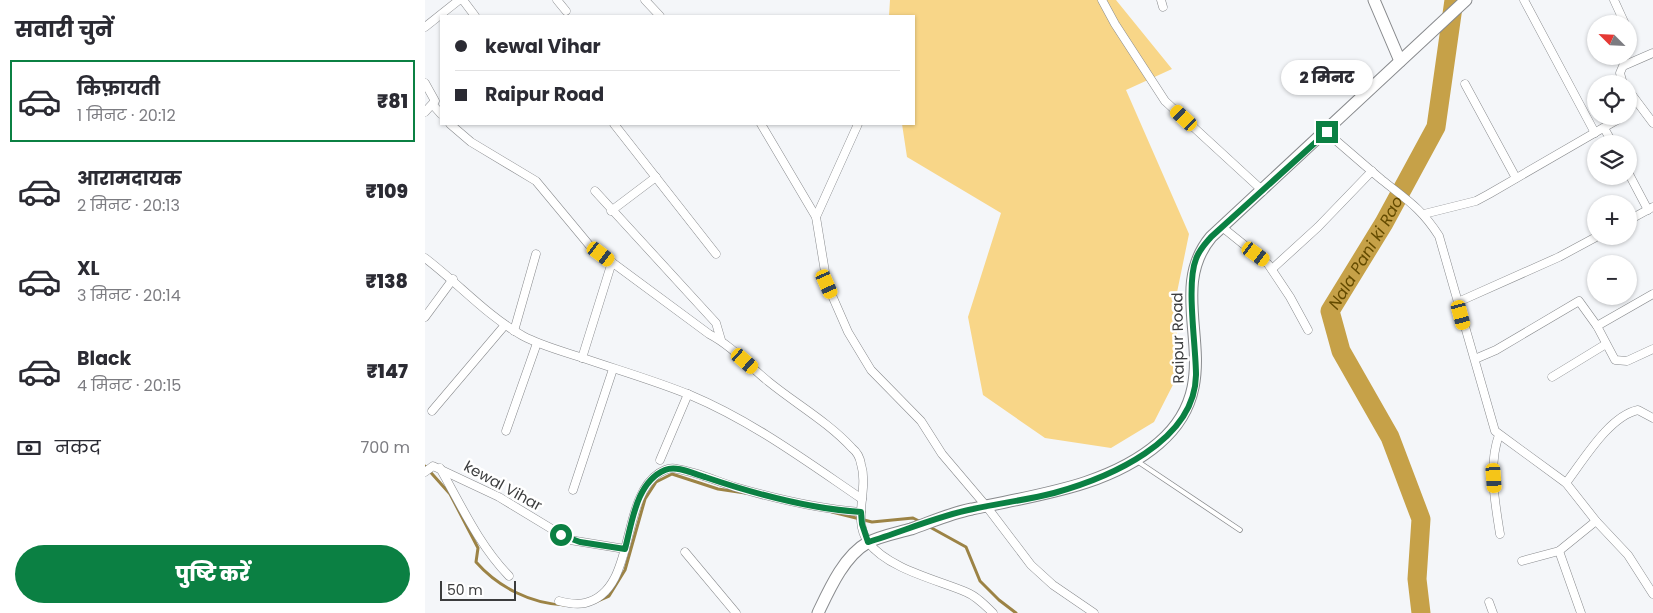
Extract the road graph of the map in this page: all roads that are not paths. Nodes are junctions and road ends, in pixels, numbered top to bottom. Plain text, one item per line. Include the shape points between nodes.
1 (461, 0) edge
2 (557, 0) edge
3 (645, 0) edge
4 (1102, 0) edge
5 (1374, 0) edge
6 (1466, 0) edge
7 (1524, 0) edge
8 (1614, 0) edge
9 (566, 11) dead end
10 (656, 14) edge
11 (441, 15) edge
12 (474, 15) edge
13 (1621, 15) edge
14 (440, 16) edge
15 (425, 27) edge
16 (1653, 53) edge
17 (1400, 61) junction
18 (1620, 75) edge
19 (425, 83) edge
20 (1465, 84) dead end
21 (1637, 102) edge
22 (433, 104) junction
23 (425, 112) edge
24 (440, 113) edge
25 (1653, 123) edge
26 (451, 125) edge
27 (615, 125) edge
28 (762, 125) edge
29 (858, 125) edge
30 (1609, 125) edge
31 (1604, 128) junction
32 (1327, 132) junction
33 (1595, 133) junction
34 (1608, 135) edge
35 (1372, 171) junction
36 (656, 177) junction
37 (1516, 178) junction
38 (1636, 185) edge
39 (1263, 190) junction
40 (595, 191) dead end
41 (1650, 209) edge
42 (611, 210) junction
43 (1424, 214) junction
44 (1637, 216) edge
45 (816, 217) junction
46 (1222, 227) junction
47 (1587, 242) edge
48 (536, 254) dead end
49 (716, 254) dead end
50 (425, 258) edge
51 (611, 262) junction
52 (1272, 269) junction
53 (453, 279) junction
54 (1653, 294) edge
55 (1458, 302) junction
56 (425, 317) edge
57 (505, 325) junction
58 (1597, 326) junction
59 (1308, 330) dead end
60 (514, 331) junction
61 (721, 340) junction
62 (537, 343) junction
63 (1606, 344) junction
64 (1653, 349) edge
65 (582, 358) junction
66 (1475, 359) junction
67 (613, 369) junction
68 (1552, 377) dead end
69 (688, 394) junction
70 (431, 411) dead end
71 (1653, 418) edge
72 (506, 431) dead end
73 (1499, 435) junction
74 (660, 460) dead end
75 (1135, 460) junction
76 (440, 468) junction
77 (427, 470) edge
78 (1565, 483) junction
79 (573, 490) dead end
80 (862, 499) junction
81 (987, 507) junction
82 (862, 518) junction
83 (1596, 521) junction
84 (1240, 530) dead end
85 (1500, 534) dead end
86 (868, 542) junction
87 (625, 549) junction
88 (1559, 551) junction
89 (685, 552) dead end
90 (1522, 561) dead end
91 (509, 576) dead end
92 (1653, 594) edge
93 (559, 601) dead end
94 (1489, 602) dead end
95 (736, 613) edge
96 (818, 613) edge
97 (993, 613) edge
98 (1095, 613) edge
99 (1493, 613) edge
100 (1581, 613) edge

1 - 11 street
1 - 12 street
2 - 9 street
3 - 10 street
4 - 39 street via 1165,101
5 - 17 main road
6 - 17 main road, Raipur Road
7 - 33 street
8 - 13 street
14 - 15 street
16 - 18 street via 1623,66
17 - 32 main road, Raipur Road
19 - 22 street via 433,95
20 - 37 street
21 - 25 street
22 - 23 street
22 - 24 street
26 - 51 street via 471,142 536,181 556,202 583,240
27 - 36 street
28 - 45 street
29 - 45 street
30 - 31 street
31 - 33 street
31 - 34 street
32 - 35 street
32 - 39 main road, Raipur Road
33 - 37 street
35 - 43 street
35 - 52 street
36 - 42 street
36 - 49 street
37 - 43 street via 1476,200
38 - 41 street
39 - 46 main road, Raipur Road
40 - 42 street
41 - 44 street
42 - 61 street via 716,323
43 - 55 street via 1442,242
45 - 81 street via 827,284 853,340 871,370 921,421 942,454
46 - 52 street
46 - 75 main road, Raipur Road via 1200,250 1193,269 1196,377 1187,412 1159,444
47 - 55 street
48 - 60 street
50 - 53 street
51 - 61 street
51 - 65 street
52 - 59 street
53 - 56 street
53 - 57 street
54 - 58 street
55 - 66 street
57 - 60 street
57 - 70 street
58 - 63 street
58 - 66 street via 1583,305 1577,302
60 - 62 street
61 - 80 street via 853,448 865,476
62 - 65 street
62 - 72 street
63 - 64 street via 1615,360 1621,362
63 - 68 street
65 - 67 street
66 - 73 street via 1493,426
67 - 69 street
67 - 79 street
69 - 74 street
69 - 80 street via 747,422
71 - 78 street via 1637,410 1624,416 1601,436
73 - 78 street
73 - 85 street via 1494,462
75 - 81 main road, Raipur Road via 1054,493
75 - 84 lane
76 - 77 street, kewal Vihar
76 - 87 street, kewal Vihar via 499,496 570,540
76 - 91 street via 491,558
78 - 83 street
80 - 82 street
81 - 86 main road, Raipur Road
81 - 98 street via 1031,566
82 - 86 street
82 - 87 street via 672,468 657,474 642,492
83 - 88 street
83 - 92 street via 1628,555
86 - 96 main road via 842,570
86 - 97 street via 883,555 921,577 972,595
87 - 93 street via 619,568 601,595 585,603
88 - 90 street
88 - 100 street
89 - 95 street
94 - 99 street

